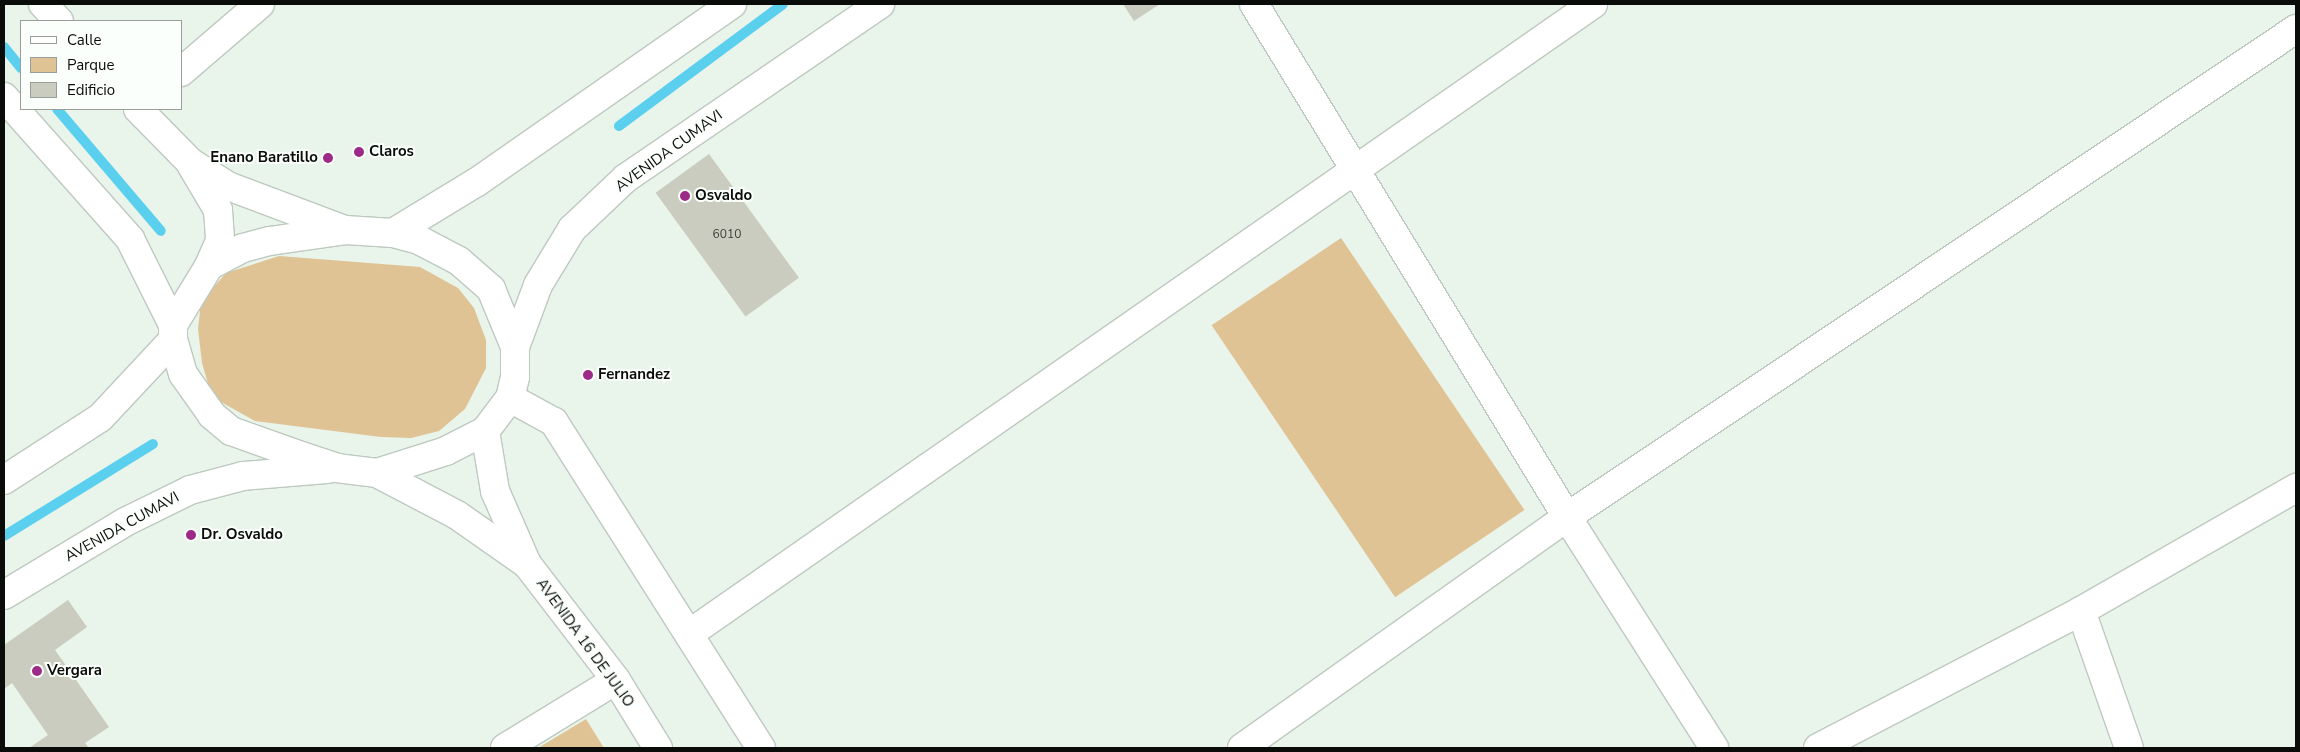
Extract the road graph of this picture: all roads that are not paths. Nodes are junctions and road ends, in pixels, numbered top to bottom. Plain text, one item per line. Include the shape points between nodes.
1 (43, 4) edge
2 (260, 4) edge
3 (732, 4) edge
4 (880, 4) edge
5 (1254, 4) edge
6 (1593, 4) edge
7 (58, 20) edge
8 (2296, 29) edge
9 (182, 71) edge
10 (4, 97) edge
11 (140, 110) edge
12 (190, 162) junction
13 (1354, 167) junction
14 (345, 230) junction
15 (394, 233) junction
16 (209, 266) junction
17 (173, 332) junction
18 (515, 347) junction
19 (510, 398) junction
20 (485, 431) junction
21 (338, 468) junction
22 (377, 473) junction
23 (4, 480) edge
24 (2296, 488) edge
25 (1567, 517) junction
26 (527, 564) junction
27 (4, 595) edge
28 (2081, 611) junction
29 (689, 634) junction
30 (616, 680) junction
31 (505, 748) edge
32 (658, 748) edge
33 (761, 748) edge
34 (1242, 748) edge
35 (1714, 748) edge
36 (1818, 748) edge
37 (2129, 748) edge

1 - 7 street
2 - 9 street
3 - 15 street via 477,182
4 - 18 street, AVENIDA CUMAVI via 626,178 572,229 538,285
5 - 13 street
6 - 13 street
8 - 25 street
10 - 17 street via 130,239
11 - 12 street
12 - 14 street via 228,186
12 - 16 street via 218,210 220,241
13 - 25 street
13 - 29 street
14 - 15 street
14 - 16 street via 252,246
15 - 18 street via 419,240 474,271 491,289
16 - 17 street
17 - 21 street via 183,374 212,415 231,431
17 - 23 street via 100,418
18 - 19 street
19 - 20 street
19 - 29 street via 554,422
20 - 22 street via 446,452
20 - 26 street, AVENIDA 16 DE JULIO via 494,491
21 - 22 street
21 - 27 street, AVENIDA CUMAVI via 243,476 190,490 125,522
22 - 26 street, AVENIDA 16 DE JULIO via 457,515
24 - 28 street
25 - 34 street
25 - 35 street
26 - 30 street, AVENIDA 16 DE JULIO
28 - 36 street
28 - 37 street
29 - 33 street
30 - 31 street
30 - 32 street, AVENIDA 16 DE JULIO

